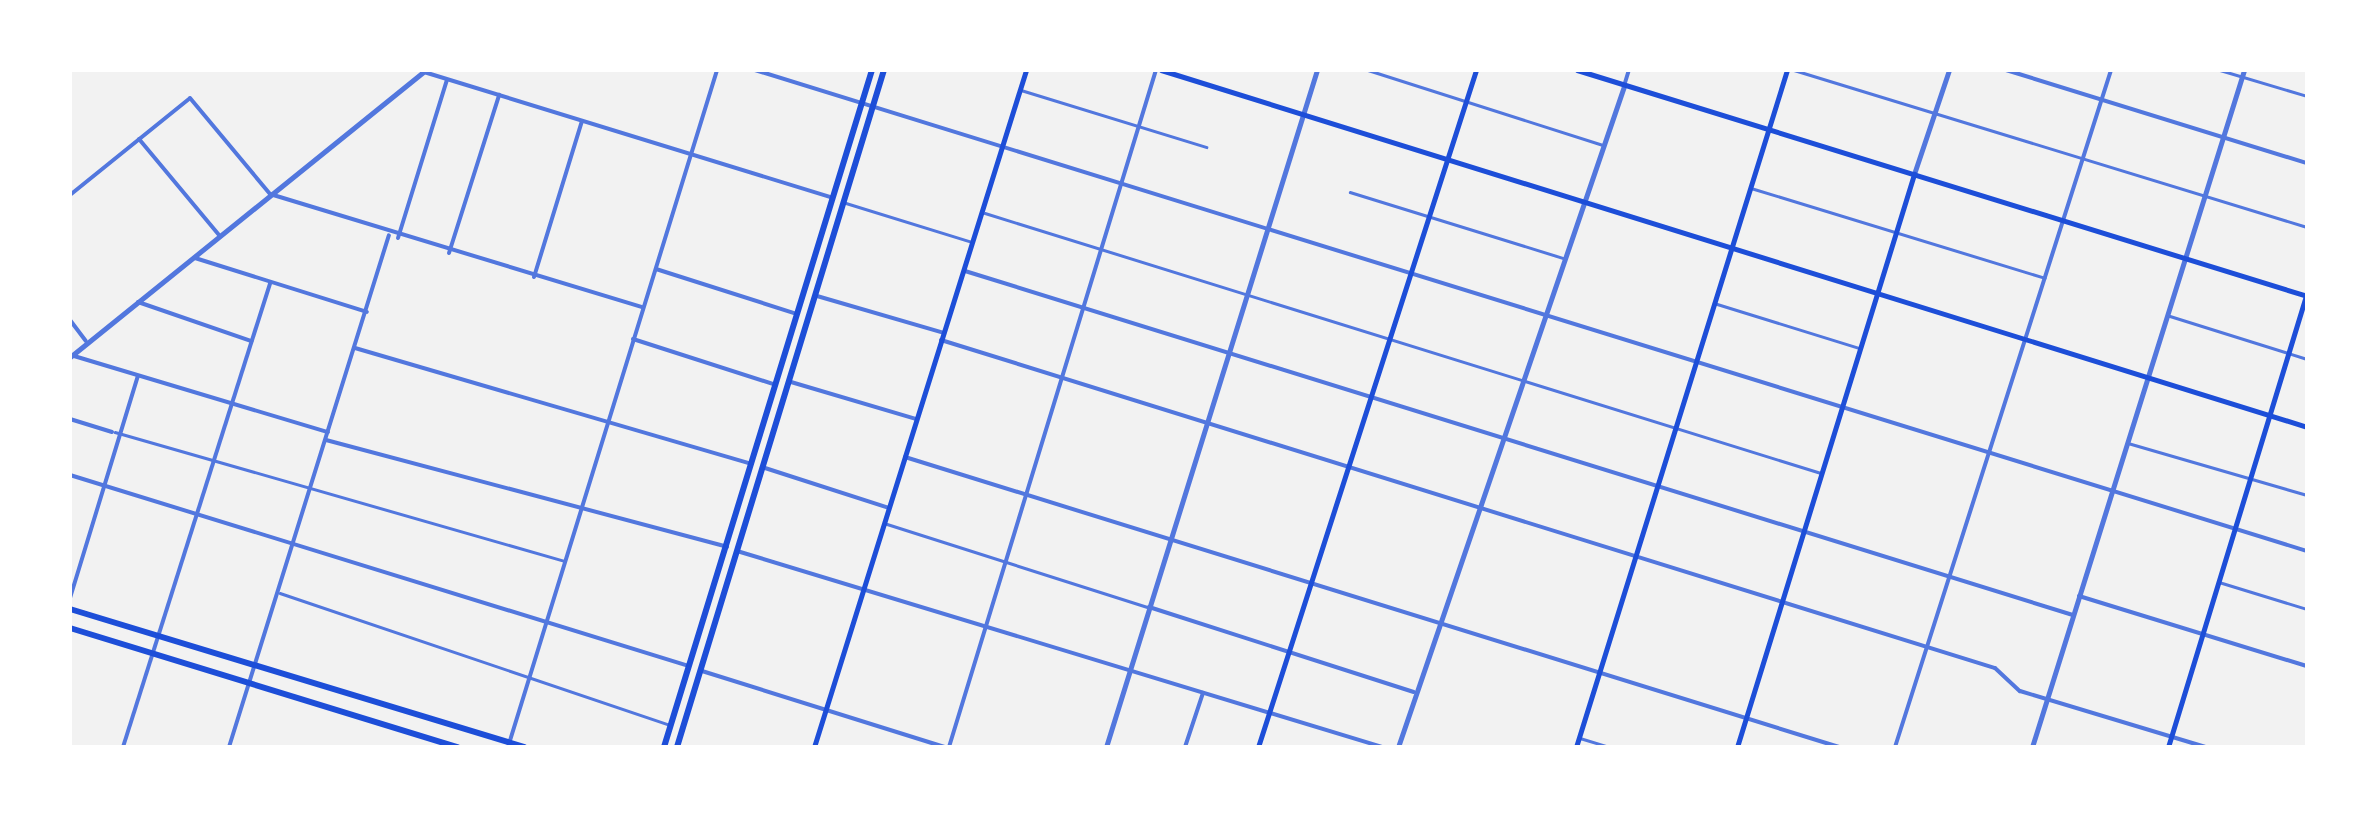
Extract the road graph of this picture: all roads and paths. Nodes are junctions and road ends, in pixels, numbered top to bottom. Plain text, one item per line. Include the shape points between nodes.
1 (717, 70) edge
2 (755, 70) edge
3 (872, 70) edge
4 (884, 70) edge
5 (1026, 70) edge
6 (1158, 70) edge
7 (1317, 70) edge
8 (1368, 70) edge
9 (1476, 70) edge
10 (1577, 70) edge
11 (1629, 70) edge
12 (1791, 70) edge
13 (1949, 70) edge
14 (2006, 70) edge
15 (2111, 70) edge
16 (2220, 70) edge
17 (425, 71) edge
18 (2243, 73) edge
19 (448, 79) junction
20 (1624, 86) junction
21 (1020, 89) junction
22 (499, 95) junction
23 (2307, 96) edge
24 (1466, 100) junction
25 (2102, 100) junction
26 (862, 103) junction
27 (874, 107) junction
28 (1935, 114) junction
29 (1302, 116) junction
30 (582, 121) junction
31 (1138, 126) junction
32 (1769, 128) junction
33 (2223, 138) junction
34 (139, 140) junction
35 (1605, 146) junction
36 (1002, 147) junction
37 (1206, 147) dead end
38 (690, 154) junction
39 (1448, 158) junction
40 (2082, 160) junction
41 (2307, 163) edge
42 (1914, 174) junction
43 (1121, 184) junction
44 (1750, 187) junction
45 (1350, 192) dead end
46 (270, 194) junction
47 (70, 195) edge
48 (833, 198) junction
49 (2204, 198) junction
50 (845, 203) junction
51 (1585, 203) junction
52 (982, 212) junction
53 (1429, 215) junction
54 (2063, 221) junction
55 (2307, 226) edge
56 (1266, 228) junction
57 (1898, 233) junction
58 (218, 235) junction
59 (389, 235) junction
60 (398, 238) junction
61 (972, 242) junction
62 (1729, 246) junction
63 (1102, 247) junction
64 (450, 253) junction
65 (193, 257) junction
66 (1566, 259) junction
67 (2184, 259) junction
68 (654, 268) junction
69 (963, 270) junction
70 (1411, 272) junction
71 (534, 277) junction
72 (2045, 278) junction
73 (270, 283) junction
74 (1248, 288) junction
75 (1880, 293) junction
76 (2307, 295) edge
77 (817, 296) junction
78 (138, 302) junction
79 (1713, 302) junction
80 (642, 307) junction
81 (1086, 308) junction
82 (367, 312) junction
83 (799, 314) junction
84 (1548, 314) junction
85 (2166, 315) junction
86 (70, 320) edge
87 (1391, 333) junction
88 (942, 337) junction
89 (633, 339) junction
90 (2026, 339) junction
91 (86, 341) junction
92 (251, 341) junction
93 (354, 348) junction
94 (1862, 349) junction
95 (1228, 353) junction
96 (2288, 353) junction
97 (71, 356) edge
98 (1696, 360) junction
99 (2307, 360) edge
100 (2145, 374) junction
101 (138, 376) junction
102 (1525, 377) junction
103 (1064, 378) junction
104 (791, 382) junction
105 (776, 385) junction
106 (1368, 401) junction
107 (231, 404) junction
108 (1843, 408) junction
109 (2269, 415) junction
110 (70, 419) edge
111 (916, 419) junction
112 (606, 422) junction
113 (1207, 422) junction
114 (1674, 427) junction
115 (2307, 427) edge
116 (112, 432) joint
117 (328, 432) junction
118 (121, 433) junction
119 (326, 440) junction
120 (1504, 440) junction
121 (2126, 442) junction
122 (1989, 453) junction
123 (905, 457) junction
124 (212, 462) junction
125 (751, 464) junction
126 (1348, 464) junction
127 (764, 468) junction
128 (1822, 474) junction
129 (70, 475) edge
130 (2248, 477) junction
131 (1657, 484) junction
132 (105, 486) junction
133 (310, 491) junction
134 (2112, 491) junction
135 (1028, 495) junction
136 (2307, 495) edge
137 (889, 508) junction
138 (1478, 508) junction
139 (581, 510) junction
140 (196, 514) junction
141 (884, 522) junction
142 (2233, 528) junction
143 (1800, 530) junction
144 (1169, 542) junction
145 (294, 545) junction
146 (727, 547) junction
147 (738, 551) junction
148 (2307, 551) edge
149 (1634, 557) junction
150 (565, 562) junction
151 (1008, 562) junction
152 (1949, 576) junction
153 (2217, 582) junction
154 (1310, 583) junction
155 (864, 588) junction
156 (277, 592) junction
157 (2079, 596) junction
158 (70, 598) edge
159 (1777, 602) junction
160 (1149, 607) junction
161 (70, 609) edge
162 (2307, 609) edge
163 (2073, 615) junction
164 (546, 620) junction
165 (987, 625) junction
166 (1438, 625) junction
167 (70, 628) edge
168 (2203, 634) junction
169 (158, 636) junction
170 (1927, 647) junction
171 (154, 653) junction
172 (1288, 654) junction
173 (689, 666) junction
174 (2307, 666) edge
175 (256, 667) junction
176 (699, 670) junction
177 (1130, 670) junction
178 (1599, 674) junction
179 (528, 678) junction
180 (250, 683) junction
181 (1414, 692) junction
182 (1203, 693) junction
183 (2047, 700) junction
184 (825, 710) junction
185 (1269, 712) junction
186 (1746, 718) junction
187 (671, 726) junction
188 (2171, 736) junction
189 (1579, 738) junction
190 (509, 745) edge
191 (123, 747) edge
192 (228, 747) edge
193 (458, 747) edge
194 (524, 747) edge
195 (664, 747) edge
196 (677, 747) edge
197 (814, 747) edge
198 (947, 747) edge
199 (1106, 747) edge
200 (1186, 747) edge
201 (1258, 747) edge
202 (1382, 747) edge
203 (1398, 747) edge
204 (1576, 747) edge
205 (1609, 747) edge
206 (1737, 747) edge
207 (1838, 747) edge
208 (1895, 747) edge
209 (2032, 747) edge
210 (2168, 747) edge
211 (2205, 747) edge

1 - 38 street
2 - 26 street
3 - 26 main road
4 - 27 main road
5 - 21 main road
6 - 29 main road
6 - 31 street
7 - 29 street
8 - 24 lane
9 - 24 main road
10 - 20 main road
11 - 20 street
12 - 28 lane
12 - 32 main road
13 - 28 street
14 - 25 street
15 - 25 street
16 - 18 lane
17 - 19 street
17 - 46 street
18 - 23 lane
18 - 33 street
19 - 22 street
19 - 60 street
20 - 32 main road
20 - 35 street
21 - 31 lane
21 - 36 main road
22 - 30 street
22 - 64 street
24 - 35 lane
24 - 39 main road
25 - 33 street
25 - 40 street
26 - 27 street
26 - 48 main road
27 - 36 street
27 - 50 main road
28 - 40 lane
28 - 42 street
29 - 39 main road
29 - 56 street
30 - 38 street
30 - 71 street
31 - 37 lane
31 - 43 street
32 - 42 main road
32 - 44 main road
33 - 41 street
33 - 49 street
34 - 46 street via 197,100
34 - 47 street
34 - 58 street
35 - 51 street
36 - 43 street
36 - 52 main road
38 - 48 street
38 - 68 street
39 - 51 main road
39 - 53 main road
40 - 49 lane
40 - 54 street
42 - 54 main road
42 - 57 main road
43 - 56 street
43 - 63 street
44 - 57 lane
44 - 62 main road
45 - 53 lane
46 - 58 street
46 - 59 street
48 - 83 main road
49 - 55 lane
49 - 67 street
50 - 61 lane
50 - 77 main road
51 - 62 main road
51 - 66 street
52 - 61 main road
52 - 63 lane
53 - 66 lane
53 - 70 main road
54 - 67 main road
54 - 72 street
56 - 70 street
56 - 74 street
57 - 72 lane
57 - 75 main road
58 - 65 street
59 - 60 street
59 - 82 street
60 - 64 street
61 - 69 main road
62 - 75 main road
62 - 79 main road
63 - 74 lane
63 - 81 street
64 - 71 street
65 - 73 street
65 - 78 street
66 - 84 street
67 - 76 main road
67 - 85 street
68 - 80 street
68 - 83 street
69 - 81 street
69 - 88 main road
70 - 84 street
70 - 87 main road
71 - 80 street
72 - 90 street
73 - 82 street
73 - 92 street
74 - 87 lane
74 - 95 street
75 - 90 main road
75 - 94 main road
76 - 96 main road
77 - 88 street
77 - 104 main road
78 - 91 street
78 - 92 street
79 - 94 lane
79 - 98 main road
80 - 89 street
81 - 95 street
81 - 103 street
82 - 93 street
83 - 105 main road
84 - 98 street
84 - 102 street
85 - 96 lane
85 - 100 street
86 - 91 street
87 - 102 lane
87 - 106 main road
88 - 103 street
88 - 111 main road
89 - 105 street
89 - 112 street
90 - 100 main road
90 - 122 street
91 - 97 street
92 - 107 street
93 - 112 street
93 - 117 street
94 - 108 main road
95 - 106 street
95 - 113 street
96 - 99 lane
96 - 109 main road
97 - 101 street
98 - 108 street
98 - 114 main road
100 - 109 main road
100 - 121 street
101 - 107 street
101 - 118 street
102 - 114 lane
102 - 120 street
103 - 113 street
103 - 135 street
104 - 111 street
104 - 127 main road
105 - 125 main road
106 - 120 street
106 - 126 main road
107 - 117 street
107 - 124 street
108 - 122 street
108 - 128 main road
109 - 115 main road
109 - 130 main road
110 - 116 street
111 - 123 main road
112 - 125 street
112 - 139 street
113 - 126 street
113 - 144 street
114 - 128 lane
114 - 131 main road
116 - 118 lane
117 - 119 street
118 - 124 lane
118 - 132 street
119 - 133 street
119 - 139 street
120 - 131 street
120 - 138 street
121 - 130 lane
121 - 134 street
122 - 134 street
122 - 152 street
123 - 135 street
123 - 137 main road
124 - 133 lane
124 - 140 street
125 - 146 main road
126 - 138 street
126 - 154 main road
127 - 137 street
127 - 147 main road
128 - 143 main road
129 - 132 street
130 - 136 lane
130 - 142 main road
131 - 143 street
131 - 149 main road
132 - 140 street
132 - 158 street
133 - 145 street
133 - 150 lane
134 - 142 street
134 - 157 street
135 - 144 street
135 - 151 street
137 - 141 main road
138 - 149 street
138 - 166 street
139 - 146 street
139 - 150 street
140 - 145 street
140 - 169 street
141 - 151 lane
141 - 155 main road
142 - 148 street
142 - 153 main road
143 - 152 street
143 - 159 main road
144 - 154 street
144 - 160 street
145 - 156 street
145 - 164 street
146 - 173 main road
147 - 155 street
147 - 176 main road
149 - 159 street
149 - 178 main road
150 - 164 street
151 - 160 lane
151 - 165 street
152 - 163 street
152 - 170 street
153 - 162 lane
153 - 168 main road
154 - 166 street
154 - 172 main road
155 - 165 street
155 - 184 main road
156 - 175 street
156 - 179 lane
157 - 163 street
157 - 168 street
159 - 170 street
159 - 186 main road
160 - 172 street
160 - 177 street
161 - 169 main road
163 - 183 street
164 - 173 street
164 - 179 street
165 - 177 street
165 - 198 street
166 - 178 street
166 - 181 street
167 - 171 main road
168 - 174 street
168 - 188 main road
169 - 171 street
169 - 175 main road
170 - 183 street via 1995,668
170 - 208 street
171 - 180 main road
171 - 191 street
172 - 181 street
172 - 185 main road
173 - 187 main road
175 - 180 street
175 - 190 main road
176 - 184 street
176 - 196 main road
177 - 182 street
177 - 199 street
178 - 186 street
178 - 189 main road
179 - 187 lane
179 - 190 street
180 - 192 street
180 - 193 main road
181 - 203 street
182 - 185 street
182 - 200 street
183 - 188 street
183 - 209 street
184 - 197 main road
184 - 198 street
185 - 201 main road
185 - 202 street
186 - 206 main road
186 - 207 street
187 - 195 main road
188 - 210 main road
188 - 211 street
189 - 204 main road
189 - 205 lane
190 - 194 main road

